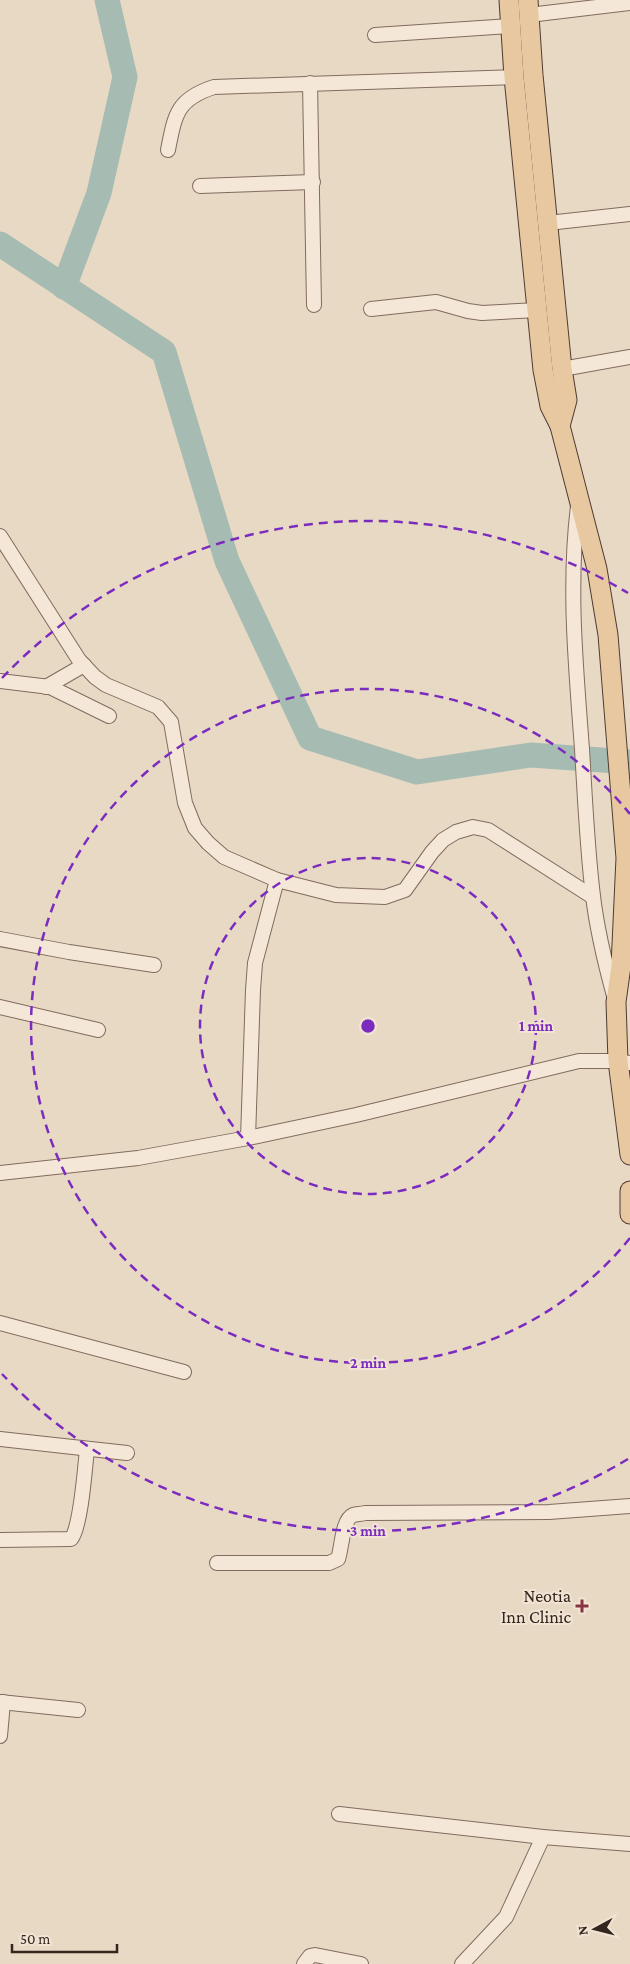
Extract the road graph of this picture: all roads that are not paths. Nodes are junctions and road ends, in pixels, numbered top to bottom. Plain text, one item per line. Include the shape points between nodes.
1 (509, 0) edge
2 (630, 3) edge
3 (528, 7) edge
4 (511, 26) junction
5 (375, 34) dead end
6 (514, 77) junction
7 (310, 83) junction
8 (168, 150) dead end
9 (313, 182) junction
10 (200, 186) dead end
11 (630, 214) edge
12 (548, 223) junction
13 (314, 305) dead end
14 (371, 309) dead end
15 (538, 310) junction
16 (630, 357) edge
17 (562, 369) junction
18 (560, 426) junction
19 (579, 498) junction
20 (0, 536) edge
21 (6, 558) edge
22 (84, 665) junction
23 (2, 683) edge
24 (46, 687) junction
25 (109, 716) dead end
26 (277, 880) junction
27 (593, 897) junction
28 (0, 938) edge
29 (154, 966) dead end
30 (616, 1002) junction
31 (0, 1007) edge
32 (98, 1030) dead end
33 (624, 1062) edge
34 (248, 1138) junction
35 (630, 1155) edge
36 (0, 1173) edge
37 (630, 1192) edge
38 (630, 1214) edge
39 (0, 1323) edge
40 (184, 1372) dead end
41 (0, 1439) edge
42 (87, 1449) junction
43 (127, 1453) dead end
44 (630, 1506) edge
45 (0, 1540) edge
46 (217, 1563) dead end
47 (2, 1702) edge
48 (78, 1710) dead end
49 (0, 1736) edge
50 (339, 1814) dead end
51 (543, 1837) junction
52 (630, 1844) edge
53 (304, 1964) edge
54 (361, 1964) edge
55 (462, 1964) edge

1 - 4 main road
2 - 3 street
3 - 12 main road
4 - 5 street
4 - 6 main road
6 - 7 street
6 - 15 main road
7 - 8 street via 229,85 196,92 184,102 174,120
7 - 9 street
9 - 10 street
9 - 13 street
11 - 12 street
12 - 17 main road
14 - 15 street via 436,302 482,313
15 - 18 main road via 543,370 550,406
16 - 17 street
17 - 18 main road via 566,400
18 - 19 main road
19 - 27 street via 573,547 574,638
19 - 30 main road via 597,569 608,635 626,858
20 - 21 street
21 - 22 street
22 - 24 street
22 - 26 street via 106,685 158,707 171,722 185,803 195,828 224,856
23 - 24 street
24 - 25 street
26 - 27 street via 336,895 385,897 405,890 443,840 456,832 473,828 488,830
26 - 34 street via 255,963
27 - 30 street via 603,956
28 - 29 street
30 - 33 main road
31 - 32 street
33 - 34 street via 579,1061
33 - 35 main road
34 - 36 street via 138,1158
37 - 38 main road
39 - 40 street
41 - 42 street
42 - 43 street
42 - 45 street via 79,1512 71,1539
44 - 46 street via 548,1512 365,1513 348,1519 338,1559 329,1563
47 - 48 street
47 - 49 street
50 - 51 street
51 - 52 street
51 - 55 street via 506,1917
53 - 54 street via 315,1955

